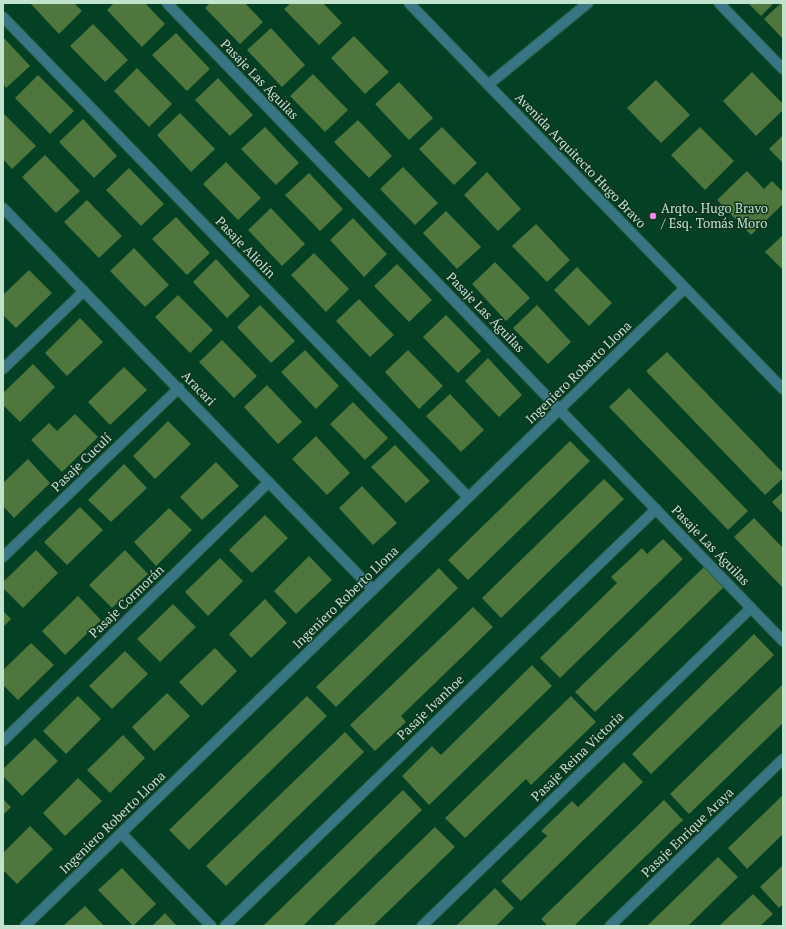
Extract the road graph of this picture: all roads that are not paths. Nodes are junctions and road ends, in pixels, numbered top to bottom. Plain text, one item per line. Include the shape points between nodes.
1 (167, 3) edge
2 (409, 3) edge
3 (588, 3) edge
4 (719, 3) edge
5 (3, 16) edge
6 (783, 69) edge
7 (488, 85) junction
8 (3, 208) edge
9 (685, 288) junction
10 (84, 291) junction
11 (3, 369) edge
12 (179, 388) junction
13 (783, 389) edge
14 (560, 409) junction
15 (269, 482) junction
16 (468, 497) junction
17 (656, 509) junction
18 (3, 557) edge
19 (373, 590) junction
20 (751, 608) junction
21 (783, 640) edge
22 (3, 741) edge
23 (783, 759) edge
24 (121, 833) junction
25 (30, 924) edge
26 (211, 926) edge
27 (225, 926) edge
28 (422, 926) edge
29 (610, 926) edge

1 - 14 street, Pasaje Las Águilas
2 - 7 street, Avenida Arquitecto Hugo Bravo
3 - 7 street
4 - 6 street
5 - 16 street, Pasaje Aliolín
7 - 9 street, Avenida Arquitecto Hugo Bravo
8 - 10 street, Aracari
9 - 13 street, Avenida Arquitecto Hugo Bravo
9 - 14 street, Ingeniero Roberto Llona
10 - 11 street
10 - 12 street, Aracari
12 - 15 street, Aracari
12 - 18 street, Pasaje Cuculí
14 - 16 street, Ingeniero Roberto Llona
14 - 17 street, Pasaje Las Águilas
15 - 19 street, Aracari
15 - 22 street, Pasaje Cormorán
16 - 19 street, Ingeniero Roberto Llona
17 - 20 street, Pasaje Las Águilas
17 - 27 street, Pasaje Ivanhoe
19 - 24 street, Ingeniero Roberto Llona
20 - 21 street, Pasaje Las Águilas
20 - 28 street, Pasaje Reina Victoria
23 - 29 street, Pasaje Enrique Araya
24 - 25 street, Ingeniero Roberto Llona
24 - 26 street

